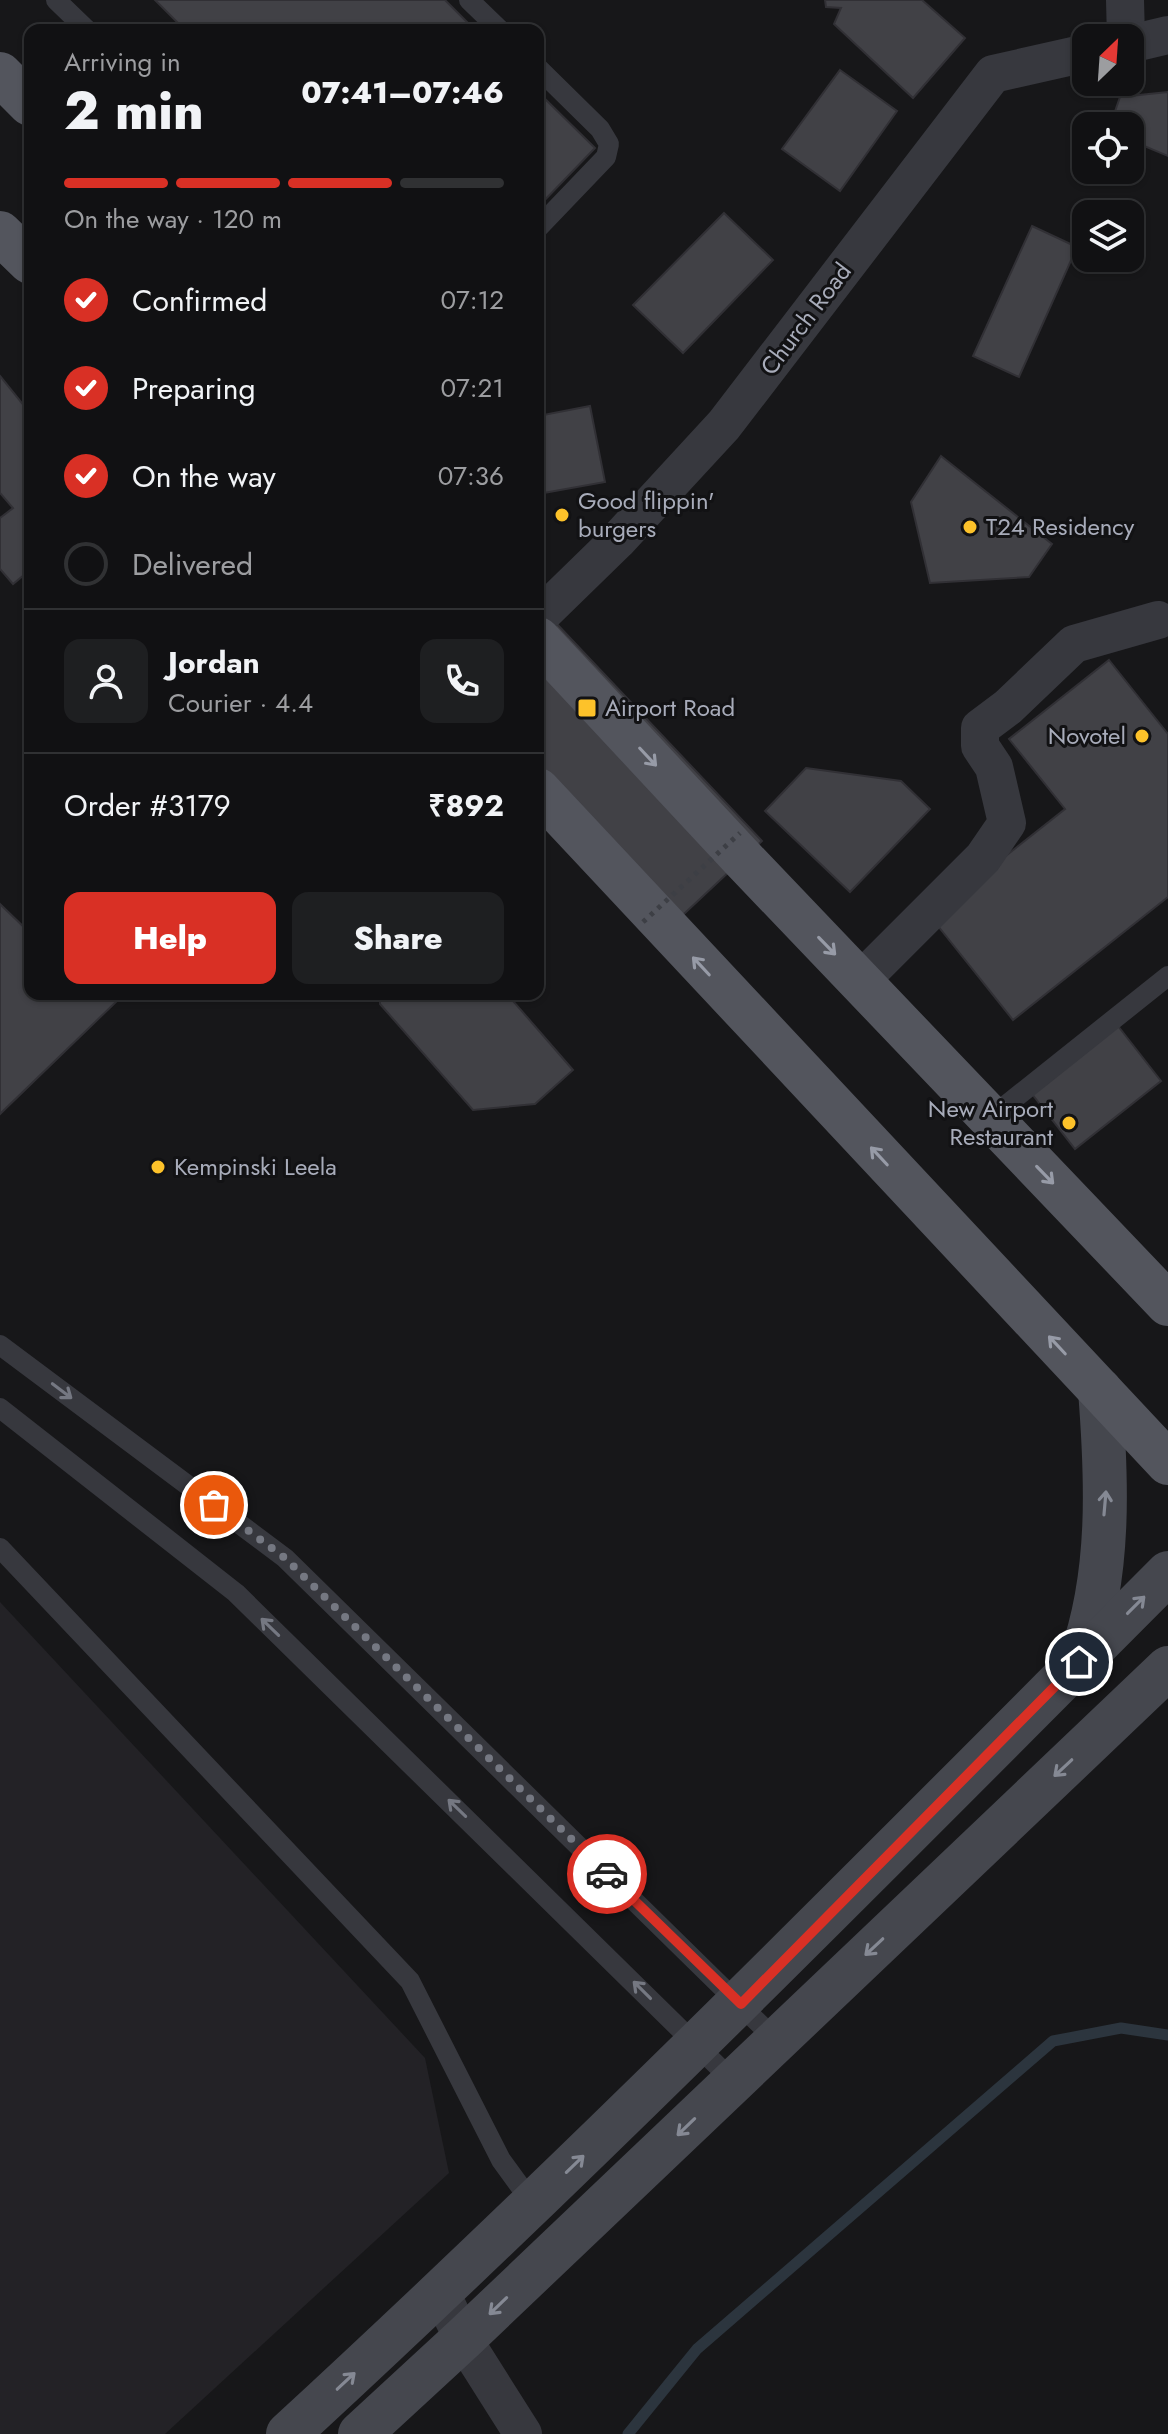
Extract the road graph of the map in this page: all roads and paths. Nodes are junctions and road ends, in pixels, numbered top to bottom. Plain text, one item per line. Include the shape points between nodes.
1 (56, 0) edge
2 (469, 0) edge
3 (1125, 0) edge
4 (81, 24) edge
5 (494, 24) edge
6 (1126, 24) edge
7 (1168, 35) edge
8 (1144, 41) edge
9 (1072, 56) edge
10 (0, 74) edge
11 (544, 74) edge
12 (24, 98) edge
13 (544, 222) edge
14 (0, 233) edge
15 (24, 256) edge
16 (544, 612) edge
17 (1158, 620) dead end
18 (544, 645) edge
19 (544, 796) edge
20 (740, 833) dead end
21 (643, 922) dead end
22 (1168, 976) edge
23 (860, 981) junction
24 (990, 1118) junction
25 (1168, 1304) edge
26 (0, 1345) edge
27 (1100, 1390) junction
28 (0, 1408) edge
29 (1168, 1463) edge
30 (0, 1548) edge
31 (1168, 1573) edge
32 (1079, 1662) junction
33 (1168, 1668) edge
34 (1168, 1703) edge
35 (1119, 1715) junction
36 (741, 2004) junction
37 (776, 2040) junction
38 (698, 2045) junction
39 (734, 2082) junction
40 (533, 2204) junction
41 (441, 2293) junction
42 (463, 2339) junction
43 (288, 2434) edge
44 (360, 2434) edge
45 (523, 2434) edge

1 - 4 lane
2 - 5 lane
3 - 6 street
7 - 8 street
9 - 16 street, Church Road via 993,74 724,425
10 - 12 main road
11 - 13 lane via 609,144 606,157
14 - 15 main road
17 - 23 street via 1074,644 980,728 980,746 994,767 1007,823 983,858
18 -> 23 main road
27 -> 19 main road
20 - 21 path, bridge
22 - 24 lane
23 - 24 main road
24 -> 25 main road
26 -> 36 lane via 285,1558
27 - 29 main road
32 -> 27 main road via 1091,1629 1107,1485
38 -> 28 lane via 236,1593
30 - 40 lane via 410,1981 501,2160
32 -> 31 main road
32 - 36 main road
33 - 35 main road
34 - 35 main road
35 -> 37 main road
36 - 37 lane
36 - 38 main road
37 - 39 main road
38 - 39 lane
40 -> 38 main road
39 -> 42 main road
40 - 41 main road
41 - 42 street
43 -> 41 main road
42 - 44 main road
42 - 45 street

